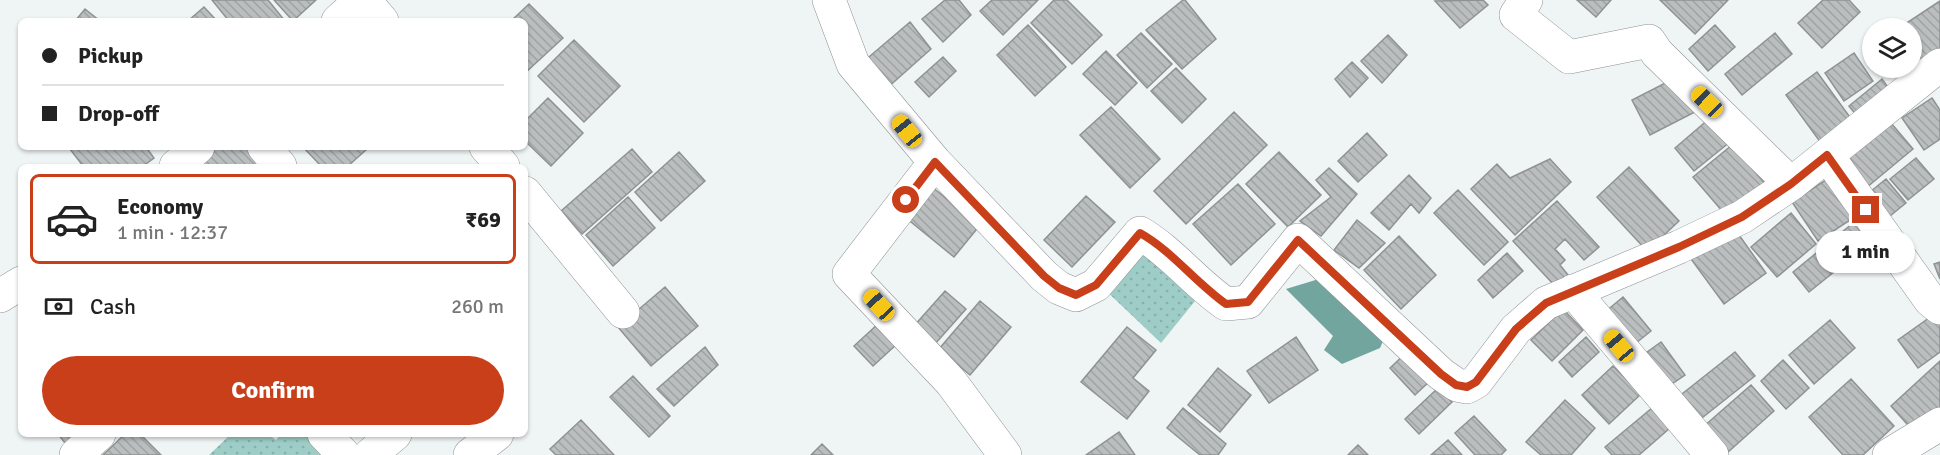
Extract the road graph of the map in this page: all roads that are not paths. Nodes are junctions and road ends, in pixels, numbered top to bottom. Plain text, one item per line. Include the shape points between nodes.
1 (362, 0) edge
2 (829, 0) edge
3 (1526, 0) edge
4 (341, 18) edge
5 (379, 18) edge
6 (1940, 65) edge
7 (195, 150) edge
8 (267, 150) edge
9 (489, 150) edge
10 (1827, 155) junction
11 (935, 162) junction
12 (178, 164) edge
13 (278, 164) edge
14 (501, 164) edge
15 (1791, 184) junction
16 (528, 197) edge
17 (18, 285) edge
18 (1573, 291) junction
19 (0, 297) edge
20 (1940, 308) edge
21 (623, 312) dead end
22 (1940, 424) edge
23 (96, 437) edge
24 (327, 437) edge
25 (391, 437) edge
26 (493, 437) edge
27 (76, 455) edge
28 (344, 455) edge
29 (370, 455) edge
30 (470, 455) edge
31 (1005, 455) edge
32 (1712, 455) edge
33 (1889, 455) edge

1 - 4 street
1 - 5 street
2 - 11 street via 853,64
3 - 15 street via 1516,15 1569,57 1649,41
6 - 10 street
7 - 12 street
8 - 13 street
9 - 14 street
10 - 15 street
10 - 20 street via 1930,300
11 - 18 street via 1044,276 1076,295 1096,285 1140,233 1159,244 1226,304 1248,302 1298,240 1456,385 1467,387 1476,382 1516,329 1546,303
11 - 31 street via 849,274 951,382
15 - 18 street via 1742,217
16 - 21 street
17 - 19 street
18 - 32 street
22 - 33 street
23 - 27 street
24 - 28 street
25 - 29 street
26 - 30 street

